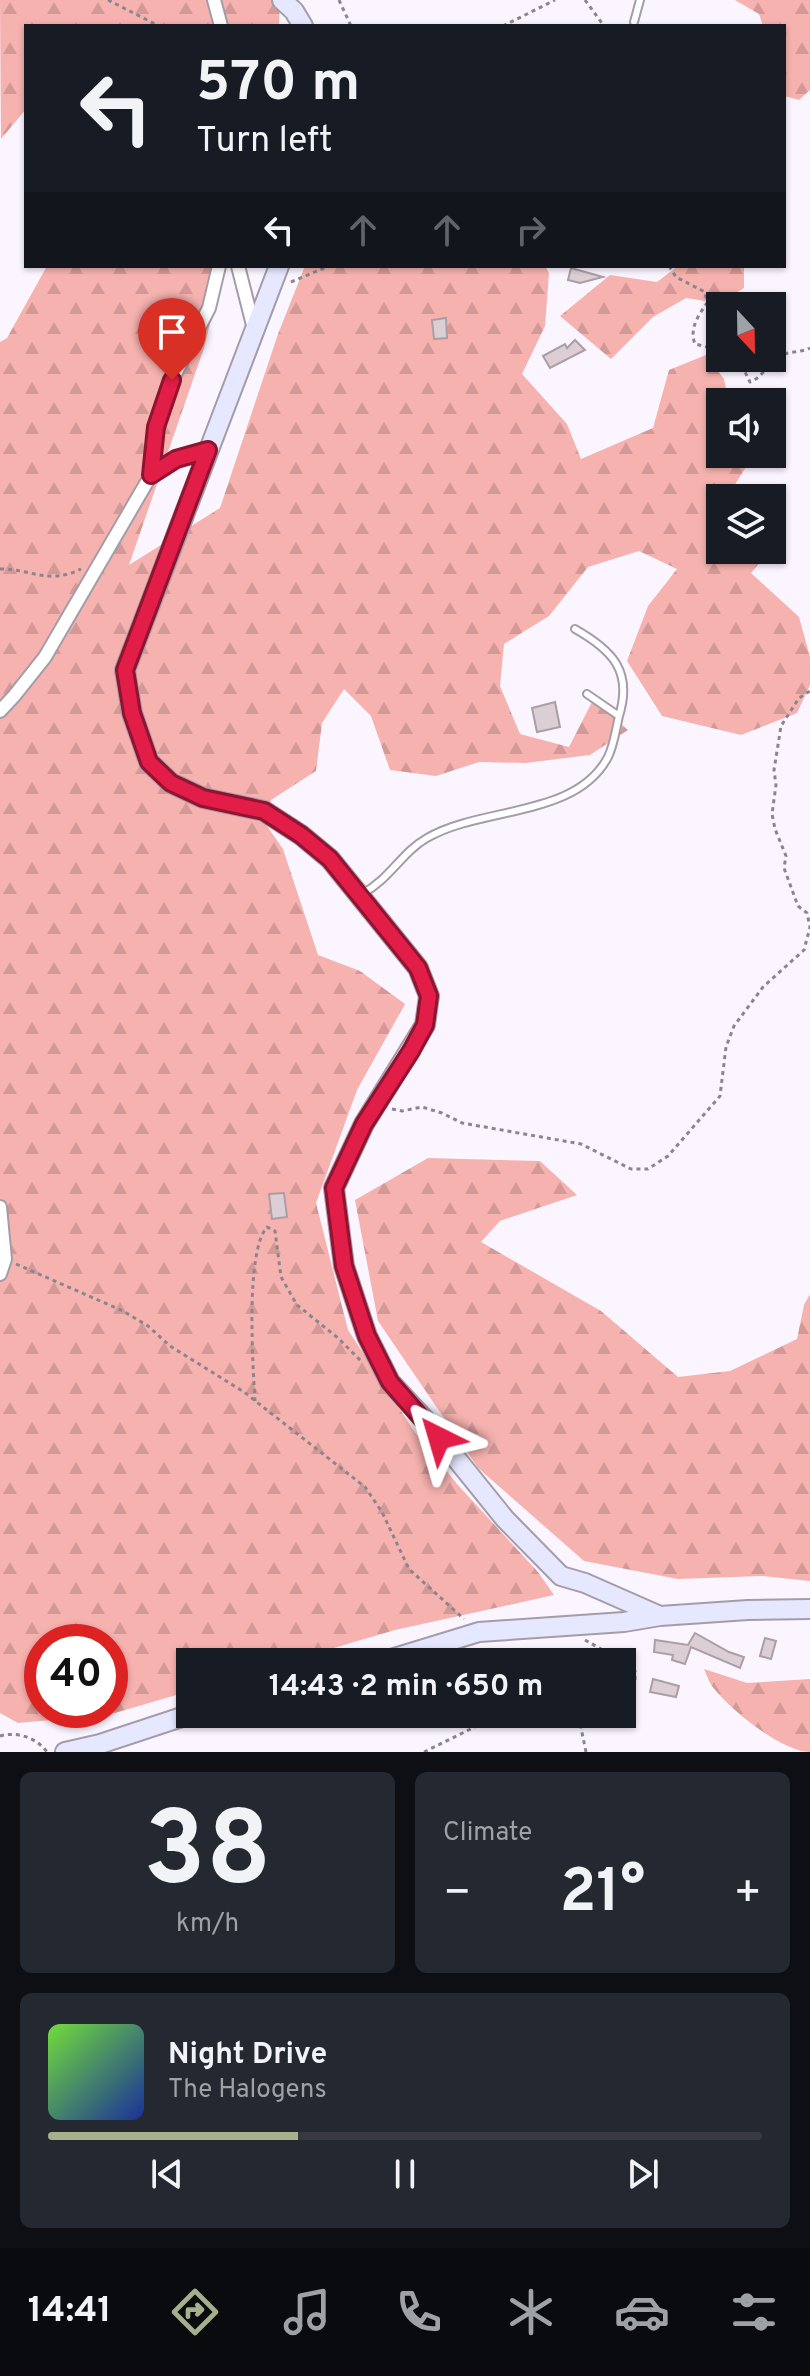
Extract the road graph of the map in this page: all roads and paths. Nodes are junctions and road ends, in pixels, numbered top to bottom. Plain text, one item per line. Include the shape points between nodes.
1 (108, 0) edge
2 (214, 0) edge
3 (282, 0) edge
4 (339, 0) edge
5 (555, 0) edge
6 (585, 0) edge
7 (640, 0) edge
8 (634, 22) dead end
9 (155, 24) edge
10 (220, 24) edge
11 (302, 24) edge
12 (350, 24) edge
13 (507, 24) edge
14 (603, 24) edge
15 (219, 268) edge
16 (238, 268) edge
17 (278, 268) edge
18 (324, 268) edge
19 (670, 268) edge
20 (272, 285) junction
21 (706, 298) edge
22 (706, 304) edge
23 (254, 331) junction
24 (706, 347) edge
25 (810, 348) edge
26 (786, 353) edge
27 (745, 372) edge
28 (765, 372) edge
29 (208, 450) junction
30 (151, 475) junction
31 (102, 559) junction
32 (0, 569) edge
33 (575, 629) dead end
34 (810, 691) edge
35 (587, 694) dead end
36 (0, 711) edge
37 (619, 716) junction
38 (359, 895) junction
39 (377, 1103) junction
40 (0, 1207) edge
41 (5, 1259) junction
42 (0, 1274) edge
43 (382, 1367) junction
44 (255, 1401) junction
45 (805, 1605) edge
46 (660, 1616) junction
47 (573, 1625) junction
48 (479, 1632) junction
49 (427, 1648) edge
50 (600, 1648) edge
51 (176, 1719) edge
52 (473, 1728) edge
53 (581, 1728) edge
54 (0, 1736) edge
55 (47, 1752) edge
56 (65, 1752) edge
57 (424, 1752) edge
58 (586, 1752) edge

1 - 9 path
2 - 10 street
3 - 11 street
4 - 12 path
5 - 13 path
6 - 14 path
7 - 8 lane
15 - 30 street via 209,308 172,380 156,427
16 - 23 street
17 - 20 street
18 - 20 path
19 - 21 path
20 - 23 street
22 - 24 path via 692,337 695,344
23 - 29 street
25 - 26 path
27 - 28 path via 750,382
29 - 30 street via 176,459
29 - 38 street via 125,670 132,713 149,762 171,783 203,798 264,811 330,859
30 - 31 street
31 - 32 path via 65,576
31 - 36 street via 45,657
33 - 37 lane via 617,661 626,694
34 - 39 path via 799,698 781,726 772,814 786,856 784,868 798,906 807,913 810,927 804,950 763,987 734,1026 720,1096 668,1156 648,1169 631,1169 581,1144 462,1123 422,1107 402,1111
35 - 37 lane
37 - 38 lane via 608,757 588,782 534,808 477,819 429,837 380,884
38 - 39 street via 418,968 429,996 425,1025
39 - 43 street via 334,1188 344,1266
40 - 41 street
41 - 42 street
41 - 44 path via 123,1311
43 - 44 path via 359,1362 297,1305 281,1277 275,1231 267,1227 257,1247
43 - 46 street via 505,1519 561,1576
44 - 48 path via 365,1487 409,1569
45 - 46 street
46 - 47 street
47 - 48 street
47 - 50 path
48 - 49 street
51 - 56 street
52 - 57 path
53 - 58 path
54 - 55 path via 10,1733 40,1742

